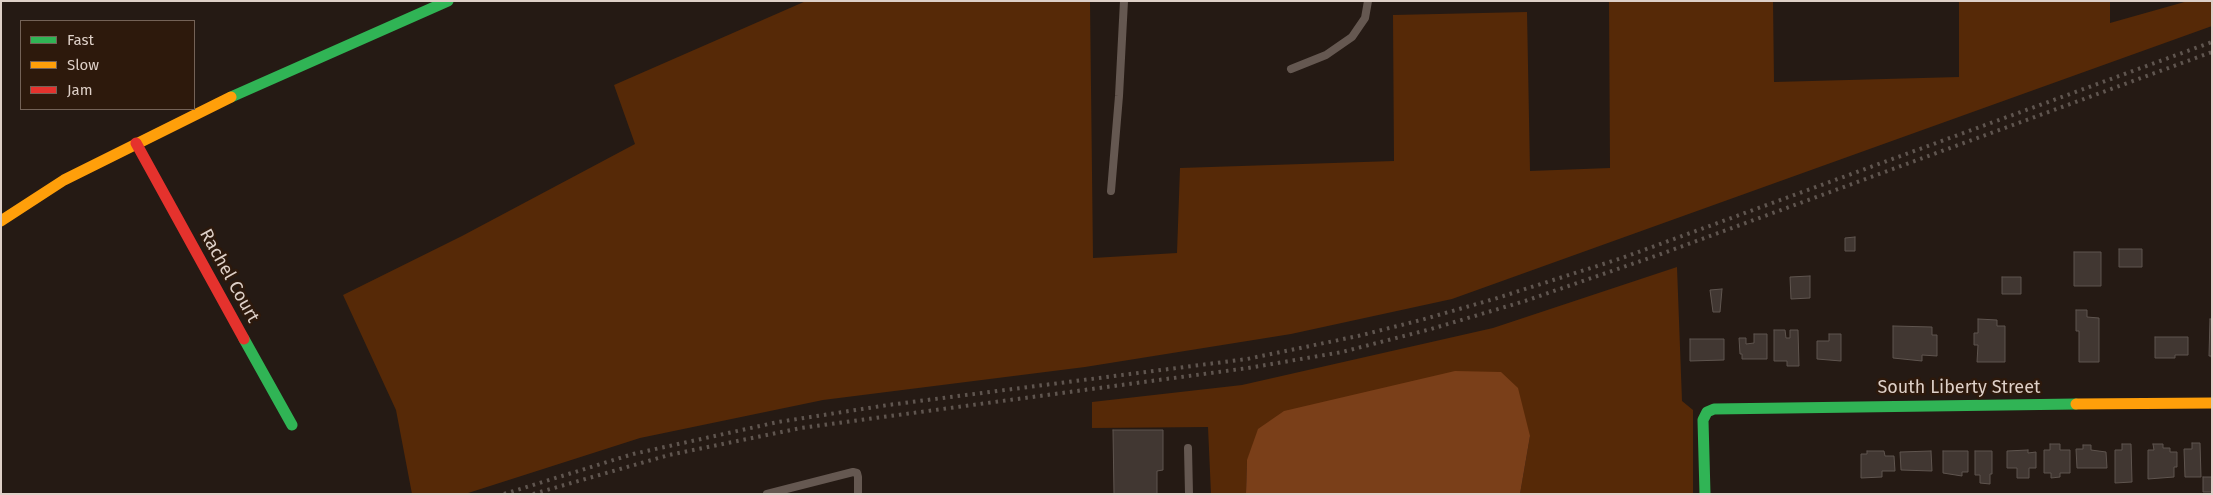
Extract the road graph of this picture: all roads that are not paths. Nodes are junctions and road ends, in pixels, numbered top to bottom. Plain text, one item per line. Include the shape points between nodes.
1 (448, 1) edge
2 (1124, 1) edge
3 (1368, 1) edge
4 (1291, 68) dead end
5 (136, 142) junction
6 (1110, 191) dead end
7 (1, 221) edge
8 (2212, 403) edge
9 (292, 425) dead end
10 (1188, 448) dead end
11 (767, 494) edge
12 (858, 494) edge
13 (1189, 494) edge
14 (1706, 494) edge

1 - 5 street via 256,85
2 - 6 lane
3 - 4 lane via 1365,18 1352,37 1326,56
5 - 7 street via 64,180
5 - 9 street, Rachel Court
8 - 14 street, South Liberty Street via 1724,408 1707,412 1703,420
10 - 13 lane
11 - 12 lane via 853,472 858,477

